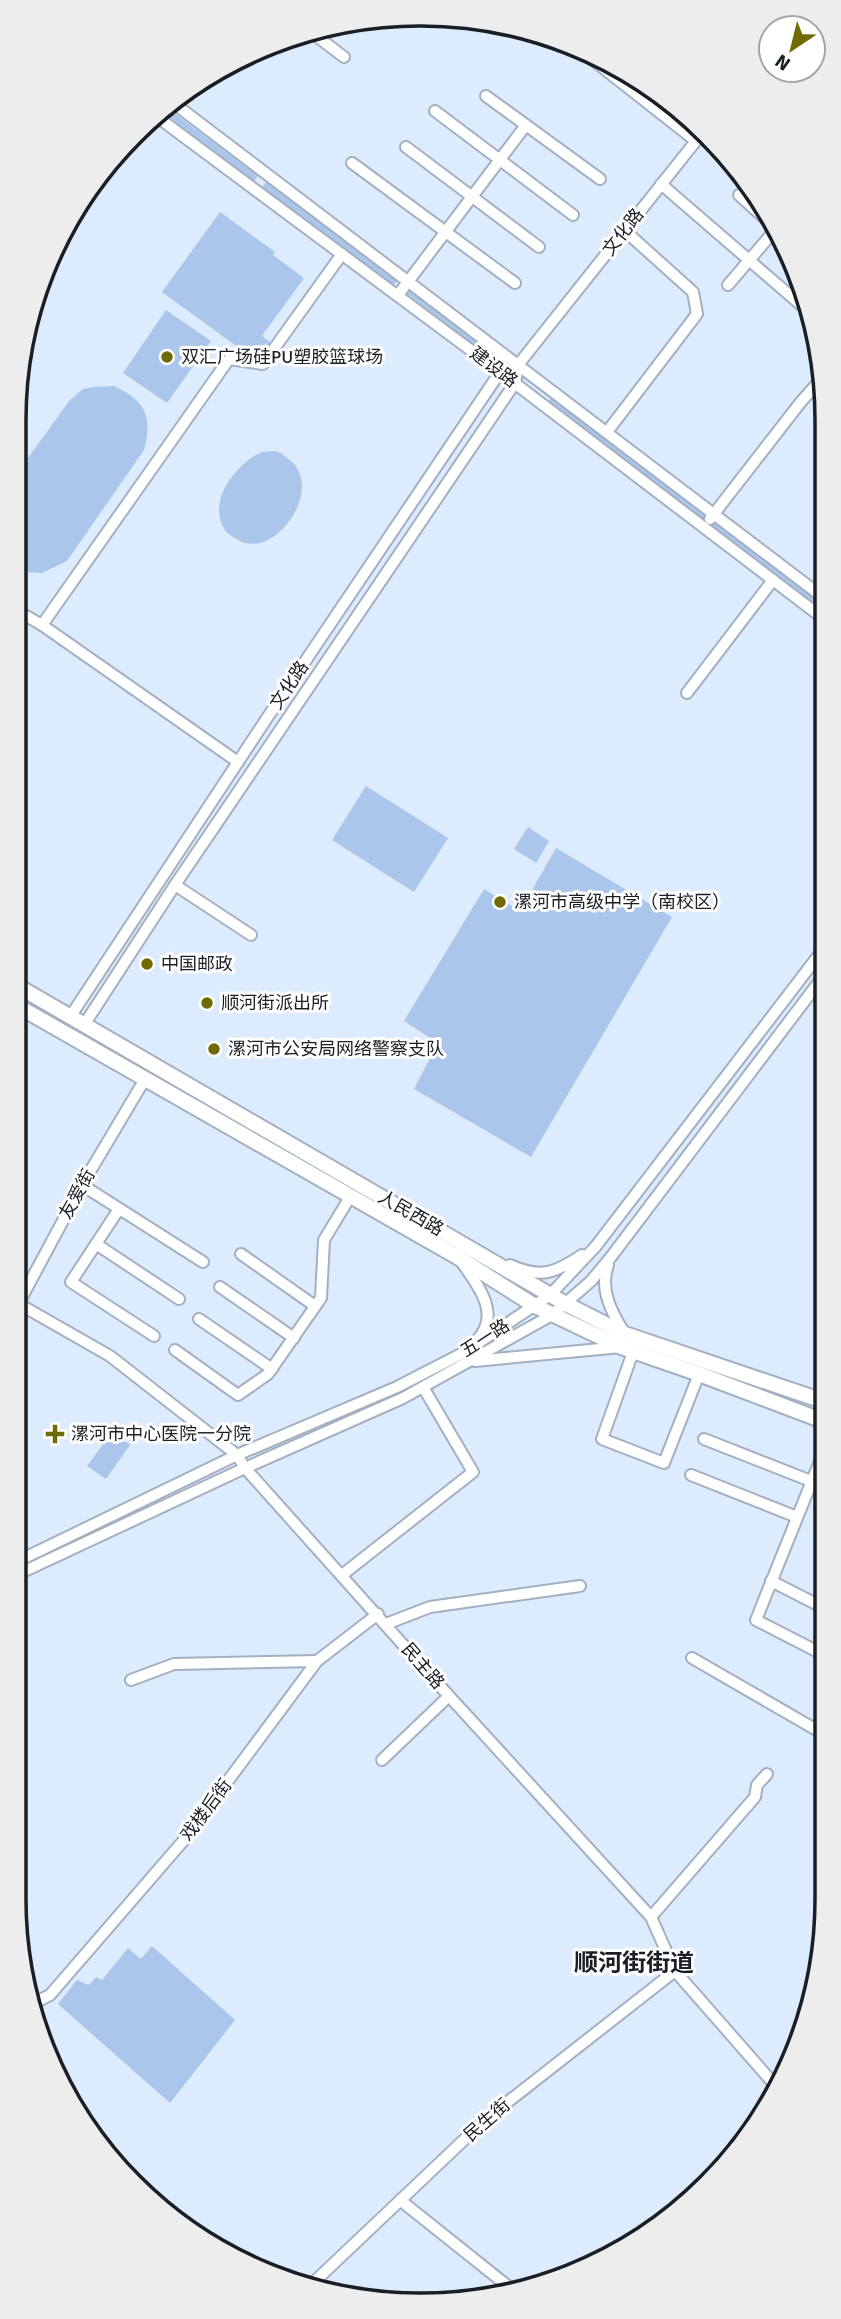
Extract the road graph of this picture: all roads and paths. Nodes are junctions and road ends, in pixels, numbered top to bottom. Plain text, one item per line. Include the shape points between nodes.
1 (321, 39) edge
2 (344, 57) dead end
3 (634, 89) edge
4 (486, 96) dead end
5 (180, 108) edge
6 (435, 111) dead end
7 (666, 112) edge
8 (164, 121) edge
9 (526, 125) junction
10 (696, 139) edge
11 (406, 148) dead end
12 (499, 160) junction
13 (352, 163) dead end
14 (267, 173) junction
15 (600, 179) dead end
16 (661, 184) junction
17 (254, 189) junction
18 (739, 195) dead end
19 (471, 197) junction
20 (751, 206) edge
21 (573, 215) dead end
22 (624, 230) junction
23 (445, 232) junction
24 (769, 237) edge
25 (539, 247) dead end
26 (342, 254) junction
27 (749, 261) junction
28 (408, 280) junction
29 (515, 283) dead end
30 (728, 285) dead end
31 (398, 295) junction
32 (796, 301) edge
33 (518, 365) junction
34 (500, 372) junction
35 (515, 383) junction
36 (813, 389) edge
37 (607, 432) junction
38 (714, 514) junction
39 (704, 527) junction
40 (773, 580) junction
41 (815, 591) edge
42 (815, 613) edge
43 (26, 616) edge
44 (42, 625) junction
45 (687, 693) dead end
46 (238, 762) junction
47 (175, 885) junction
48 (251, 935) dead end
49 (815, 960) edge
50 (815, 987) edge
51 (26, 991) edge
52 (79, 1002) junction
53 (26, 1011) edge
54 (93, 1012) junction
55 (70, 1017) junction
56 (84, 1025) junction
57 (145, 1079) junction
58 (82, 1185) junction
59 (350, 1198) junction
60 (119, 1209) junction
61 (96, 1244) junction
62 (596, 1246) junction
63 (480, 1252) junction
64 (241, 1254) dead end
65 (458, 1258) junction
66 (611, 1258) junction
67 (203, 1262) dead end
68 (220, 1287) dead end
69 (26, 1289) edge
70 (550, 1295) junction
71 (179, 1298) dead end
72 (566, 1304) junction
73 (316, 1306) junction
74 (535, 1306) junction
75 (26, 1313) edge
76 (552, 1315) junction
77 (199, 1319) dead end
78 (154, 1336) dead end
79 (294, 1338) junction
80 (626, 1344) junction
81 (175, 1350) dead end
82 (468, 1357) junction
83 (272, 1369) junction
84 (699, 1374) junction
85 (423, 1387) junction
86 (815, 1399) edge
87 (815, 1418) edge
88 (704, 1439) dead end
89 (237, 1455) junction
90 (246, 1468) junction
91 (815, 1472) edge
92 (691, 1475) dead end
93 (811, 1481) junction
94 (797, 1517) junction
95 (26, 1557) edge
96 (26, 1570) edge
97 (342, 1575) junction
98 (772, 1581) junction
99 (580, 1586) dead end
100 (815, 1603) edge
101 (378, 1615) junction
102 (386, 1624) junction
103 (815, 1650) edge
104 (692, 1658) dead end
105 (317, 1661) junction
106 (131, 1679) dead end
107 (449, 1696) junction
108 (815, 1729) edge
109 (382, 1760) dead end
110 (767, 1774) dead end
111 (651, 1917) junction
112 (674, 1971) junction
113 (40, 2000) edge
114 (770, 2080) edge
115 (400, 2200) junction
116 (317, 2279) edge
117 (504, 2283) edge

1 - 2 street
3 - 7 street
4 - 9 street
5 - 14 street, 建设路
6 - 12 street
8 - 17 street, 建设路
9 - 12 street
9 - 15 street
10 - 16 street, 文化路
11 - 19 street
12 - 19 street
12 - 21 street
13 - 23 street
14 - 17 street
14 - 28 street, 建设路
16 - 22 street, 文化路
16 - 27 street
17 - 26 street, 建设路
18 - 20 street
19 - 23 street
19 - 25 street
22 - 33 street, 文化路
22 - 37 street via 693,292 697,314
23 - 28 street
23 - 29 street
24 - 27 street
26 - 31 street, 建设路
26 - 44 street via 263,364 229,359
27 - 30 street
27 - 32 street
28 - 31 street
28 - 33 street, 建设路
31 - 34 street, 建设路
33 - 34 street
33 - 35 street, 文化路
33 - 37 street, 建设路
34 - 35 street, 建设路
34 - 46 street, 文化路
35 - 39 street, 建设路
35 - 47 street, 文化路
36 - 38 street
37 - 38 street, 建设路
38 - 39 street
38 - 41 street, 建设路
39 - 40 street, 建设路
40 - 42 street, 建设路
40 - 45 street
43 - 44 street
44 - 46 street
46 - 52 street, 文化路
47 - 48 street
47 - 54 street, 文化路
49 - 62 street, 五一路
50 - 66 street, 五一路
51 - 55 main road, 人民西路
52 - 54 street
52 - 55 street, 文化路
53 - 57 main road, 人民西路
54 - 56 street, 文化路
55 - 56 main road, 人民西路
56 - 63 main road, 人民西路
57 - 58 street, 友爱街
57 - 59 main road, 人民西路
58 - 60 street
58 - 69 street, 友爱街
59 - 65 main road, 人民西路
59 - 73 street via 324,1240 321,1298
60 - 61 street
60 - 67 street
61 - 71 street
61 - 78 street via 71,1282
62 - 63 street via 553,1273 519,1269
62 - 70 street, 五一路
63 - 70 main road, 人民西路
64 - 73 street
65 - 74 main road, 人民西路
65 - 82 street via 485,1299 488,1313 487,1325
66 - 72 street, 五一路
66 - 80 street via 604,1278 608,1301
68 - 79 street
70 - 72 main road, 人民西路
70 - 74 street, 五一路
72 - 76 street, 五一路
72 - 80 main road, 人民西路
73 - 79 street
74 - 76 main road, 人民西路
74 - 82 street, 五一路
75 - 89 street, 民主路 via 110,1356
76 - 80 main road, 人民西路
76 - 82 street, 五一路
77 - 83 street
79 - 83 street
80 - 82 street
80 - 84 main road, 人民西路
80 - 84 street via 602,1439 664,1463
80 - 86 main road, 人民西路
81 - 83 street via 237,1395
82 - 85 street, 五一路
82 - 89 street, 五一路
84 - 87 main road, 人民西路
85 - 90 street, 五一路
85 - 97 street via 473,1472
88 - 93 street
89 - 90 street, 民主路
89 - 95 street, 五一路
90 - 96 street, 五一路
90 - 97 street, 民主路
91 - 93 street
92 - 94 street
93 - 94 street
94 - 98 street
97 - 101 street, 民主路
98 - 100 street
98 - 103 street via 756,1620
99 - 102 street via 430,1607
101 - 102 street, 民主路
101 - 105 street, 戏楼后街
102 - 107 street, 民主路
104 - 108 street
105 - 106 street via 174,1664
105 - 113 street, 戏楼后街 via 184,1840 50,1995
107 - 109 street
107 - 111 street, 民主路
110 - 111 street via 757,1784 755,1797
111 - 112 street, 民主路
112 - 114 street, 民主路
112 - 115 street, 民生街 via 486,2119
115 - 116 street, 民生街
115 - 117 street

